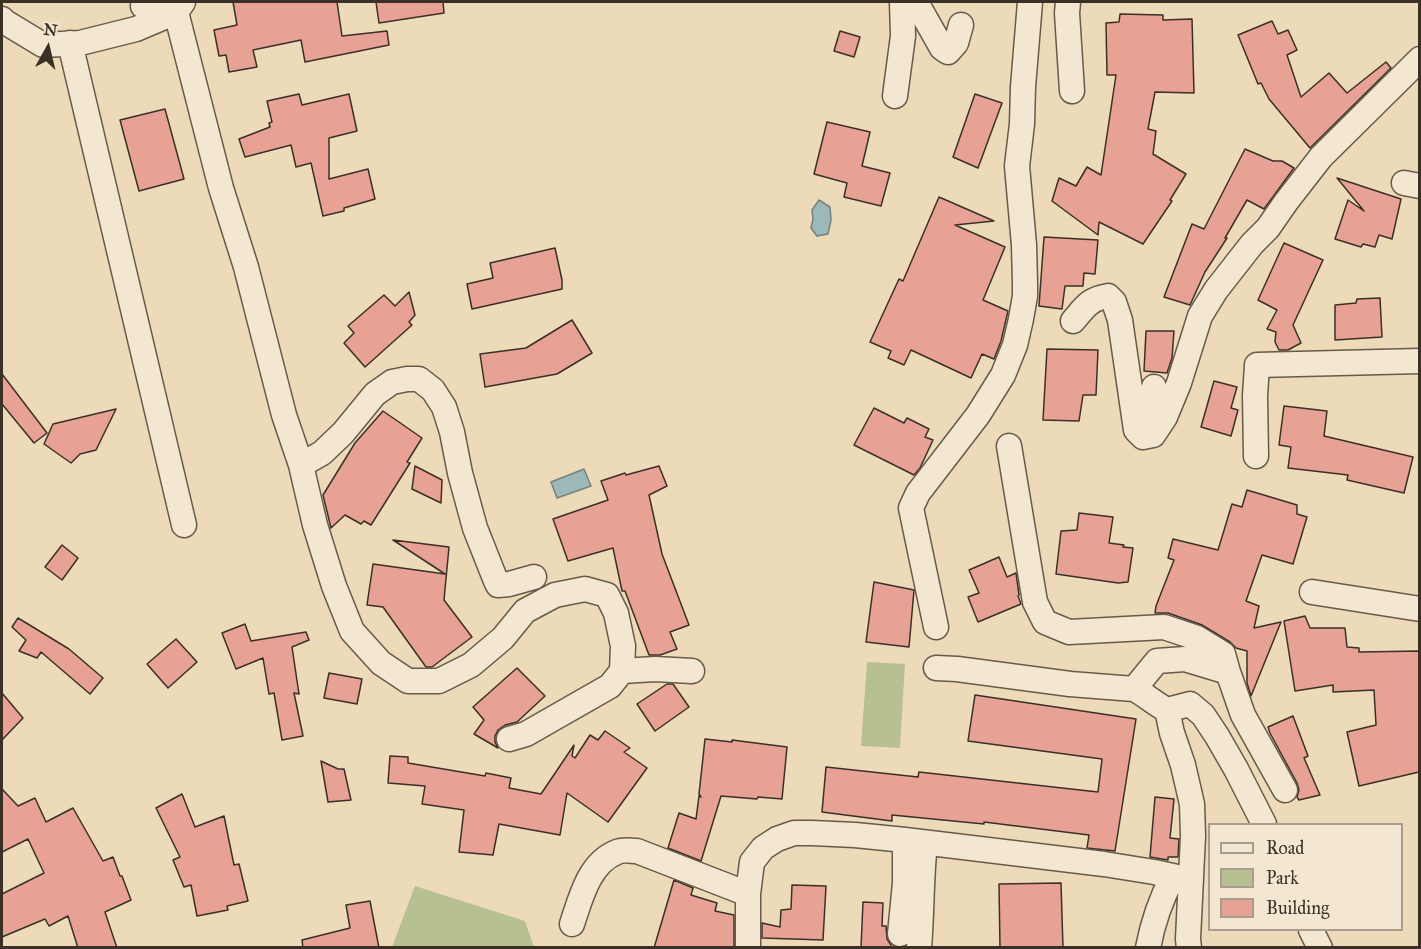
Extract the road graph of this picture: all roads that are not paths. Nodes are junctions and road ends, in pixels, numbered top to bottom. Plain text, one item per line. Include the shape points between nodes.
1 (902, 2) edge
2 (916, 2) edge
3 (1030, 2) edge
4 (1068, 2) edge
5 (167, 5) edge
6 (2, 19) edge
7 (961, 25) dead end
8 (70, 43) junction
9 (1419, 59) edge
10 (1072, 92) dead end
11 (895, 96) dead end
12 (1073, 321) dead end
13 (1419, 361) edge
14 (1154, 387) dead end
15 (1134, 417) junction
16 (1009, 446) dead end
17 (1256, 456) dead end
18 (301, 465) junction
19 (184, 525) dead end
20 (534, 577) dead end
21 (1312, 592) dead end
22 (1419, 609) edge
23 (936, 627) dead end
24 (936, 668) dead end
25 (622, 671) junction
26 (692, 671) dead end
27 (1228, 672) junction
28 (1134, 689) junction
29 (1167, 710) junction
30 (509, 740) dead end
31 (1285, 790) dead end
32 (1263, 823) edge
33 (915, 842) junction
34 (1182, 878) junction
35 (748, 894) junction
36 (572, 924) dead end
37 (1312, 931) edge
38 (909, 941) edge
39 (748, 948) edge
40 (1148, 948) edge
41 (1189, 948) edge
42 (1320, 948) edge

1 - 11 street via 903,36
2 - 7 street via 948,52 956,43
3 - 23 street via 1017,166 1025,296 1015,345 1004,375 911,508
4 - 10 street
5 - 8 street via 136,29
5 - 18 street
6 - 8 street via 44,45
8 - 19 street
9 - 15 street via 1321,157 1216,290 1200,316 1179,383 1153,435 1143,437 1136,430
12 - 15 street via 1097,298 1108,296 1114,302
13 - 17 street via 1257,365
14 - 15 street via 1146,411
16 - 27 street via 1035,602 1045,622 1069,632 1164,627 1197,638 1223,654
18 - 20 street via 322,453 343,433 375,394 392,382 419,379 433,390 444,407 475,528 495,581 504,585
18 - 25 street via 315,525 352,631 381,663 408,681 439,681 471,665 503,638 525,611 555,595 585,589 607,595 616,613 623,646
21 - 22 street
24 - 28 street
25 - 26 street
25 - 30 street via 610,686
27 - 28 street via 1185,659 1157,661
27 - 31 street via 1243,715
28 - 29 street
29 - 32 street via 1190,704 1203,715
29 - 34 street via 1192,804 1193,836
33 - 34 street via 1104,864
33 - 35 street via 794,833 763,848 752,862
33 - 38 street via 922,866
34 - 40 street via 1162,897
34 - 41 street
35 - 36 street via 636,852 619,851 598,864 582,892
35 - 39 street
37 - 42 street

